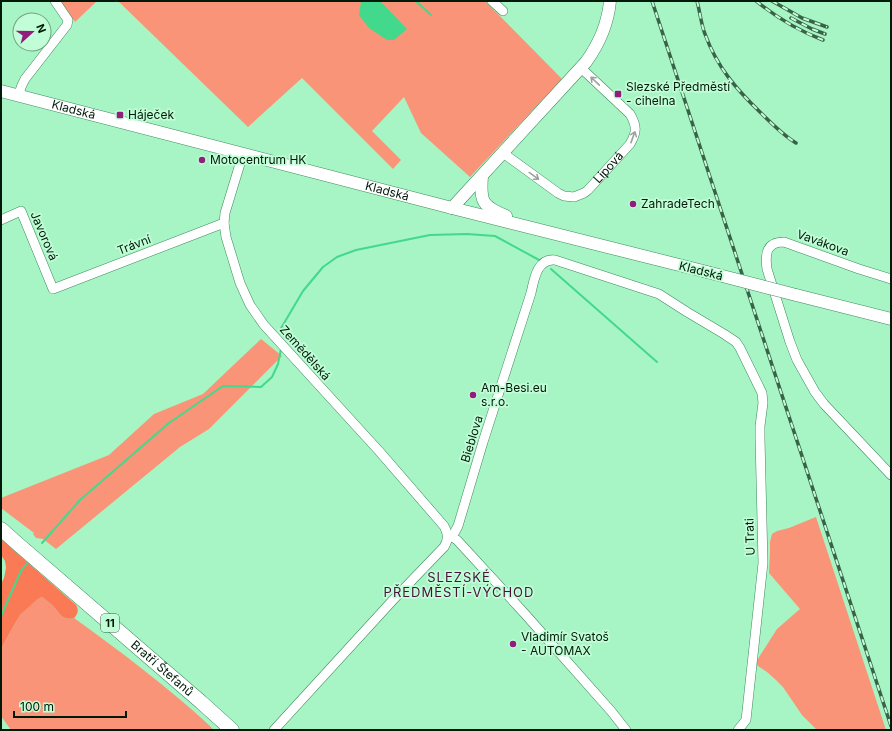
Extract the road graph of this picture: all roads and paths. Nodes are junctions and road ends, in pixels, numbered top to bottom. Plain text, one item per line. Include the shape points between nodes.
1 (55, 1) edge
2 (492, 1) edge
3 (610, 1) edge
4 (503, 11) dead end
5 (581, 68) junction
6 (1, 91) edge
7 (18, 96) junction
8 (503, 153) junction
9 (243, 154) junction
10 (482, 176) junction
11 (452, 208) junction
12 (1, 220) edge
13 (224, 223) junction
14 (533, 229) junction
15 (891, 279) edge
16 (53, 289) joint
17 (891, 319) edge
18 (738, 345) joint
19 (889, 470) edge
20 (1, 529) edge
21 (1, 532) edge
22 (449, 536) junction
23 (19, 545) junction
24 (232, 730) edge
25 (274, 730) edge
26 (626, 730) edge
27 (738, 730) edge

1 - 7 street via 68,20 67,24 25,79
2 - 4 street
3 - 5 main road via 606,24 600,38
5 - 8 main road
8 -> 5 street, Lipová via 558,193 574,197 588,190 630,144 636,130 630,114
6 - 7 main road, Kladská
7 - 9 main road, Kladská
8 - 10 main road
9 - 11 main road, Kladská
9 - 13 street, Zemědělská
10 - 11 main road
10 - 14 main road via 481,195 486,205
11 - 14 main road, Kladská
12 - 16 street, Javorová via 21,211
13 - 16 street, Trávní
13 - 22 street, Zemědělská via 240,283 250,305 264,325 424,503 444,526
14 - 17 main road, Kladská, bridge
15 - 19 street, Vavákova via 784,242 772,244 766,252 767,269 790,342 805,376 824,404
18 - 22 street, Bieblova via 659,294 555,260 548,260 541,265 535,275 458,526
18 - 27 street, U Trati via 760,389 763,403 760,432 763,562 746,720
20 - 23 main road, Bratří Štefanů / 11
21 - 23 main road, Bratří Štefanů / 11
22 - 25 street, Bieblova via 444,547
22 - 26 street, Zemědělská via 457,540 525,614
23 - 24 main road, Bratří Štefanů / 11

